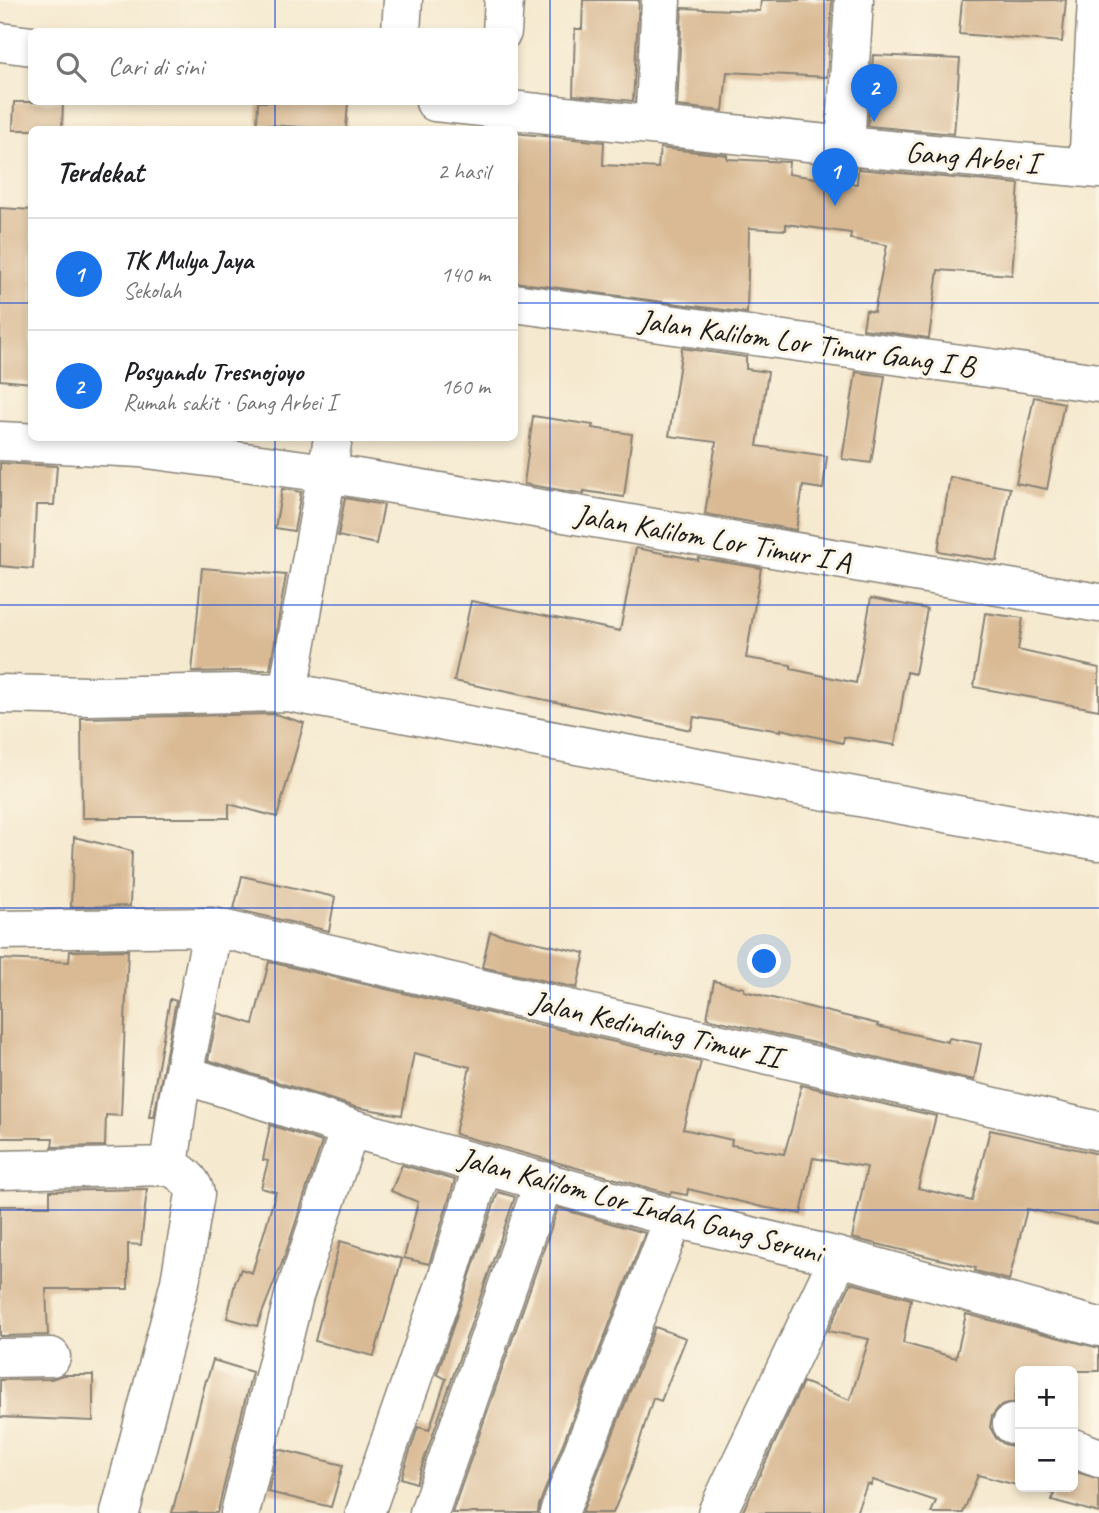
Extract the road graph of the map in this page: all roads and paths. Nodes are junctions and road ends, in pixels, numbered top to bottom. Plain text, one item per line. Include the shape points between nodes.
1 (403, 0) edge
2 (504, 0) edge
3 (661, 0) edge
4 (854, 0) edge
5 (1097, 0) edge
6 (401, 28) edge
7 (502, 28) edge
8 (0, 42) edge
9 (28, 46) edge
10 (504, 105) edge
11 (654, 125) junction
12 (845, 146) junction
13 (1093, 168) edge
14 (518, 304) edge
15 (1099, 383) edge
16 (0, 441) edge
17 (330, 455) edge
18 (1099, 603) edge
19 (288, 692) junction
20 (0, 694) edge
21 (1099, 841) edge
22 (213, 927) junction
23 (0, 930) edge
24 (185, 1075) junction
25 (350, 1128) junction
26 (1099, 1131) edge
27 (483, 1165) junction
28 (169, 1166) junction
29 (0, 1170) edge
30 (544, 1181) junction
31 (674, 1218) junction
32 (839, 1257) junction
33 (1099, 1327) edge
34 (51, 1357) dead end
35 (0, 1358) edge
36 (1078, 1450) edge
37 (1099, 1458) edge
38 (120, 1513) edge
39 (240, 1513) edge
40 (365, 1513) edge
41 (429, 1513) edge
42 (559, 1513) edge
43 (717, 1513) edge

1 - 6 street
2 - 7 street
3 - 11 street
4 - 12 street
5 - 13 street
8 - 9 street
10 - 11 street, Gang Arbei I
11 - 12 street, Gang Arbei I
12 - 13 street, Gang Arbei I
14 - 15 street, Jalan Kalilom Lor Timur Gang I B
16 - 17 street, Jalan Kalilom Lor Timur I A
17 - 18 street, Jalan Kalilom Lor Timur I A
17 - 19 street
19 - 20 street
19 - 21 street
22 - 23 street, Jalan Kedinding Timur II
22 - 24 street
22 - 26 street, Jalan Kedinding Timur II
24 - 25 street, Jalan Kalilom Lor Indah Gang Seruni
24 - 28 street
25 - 27 street, Jalan Kalilom Lor Indah Gang Seruni
25 - 39 street via 294,1296
27 - 30 street, Jalan Kalilom Lor Indah Gang Seruni
27 - 40 street
28 - 29 street
28 - 38 street via 182,1172 195,1194 180,1282
30 - 31 street, Jalan Kalilom Lor Indah Gang Seruni
30 - 41 street
31 - 32 street, Jalan Kalilom Lor Indah Gang Seruni
31 - 42 street
32 - 33 street, Jalan Kalilom Lor Indah Gang Seruni
32 - 43 street
34 - 35 street
36 - 37 street

